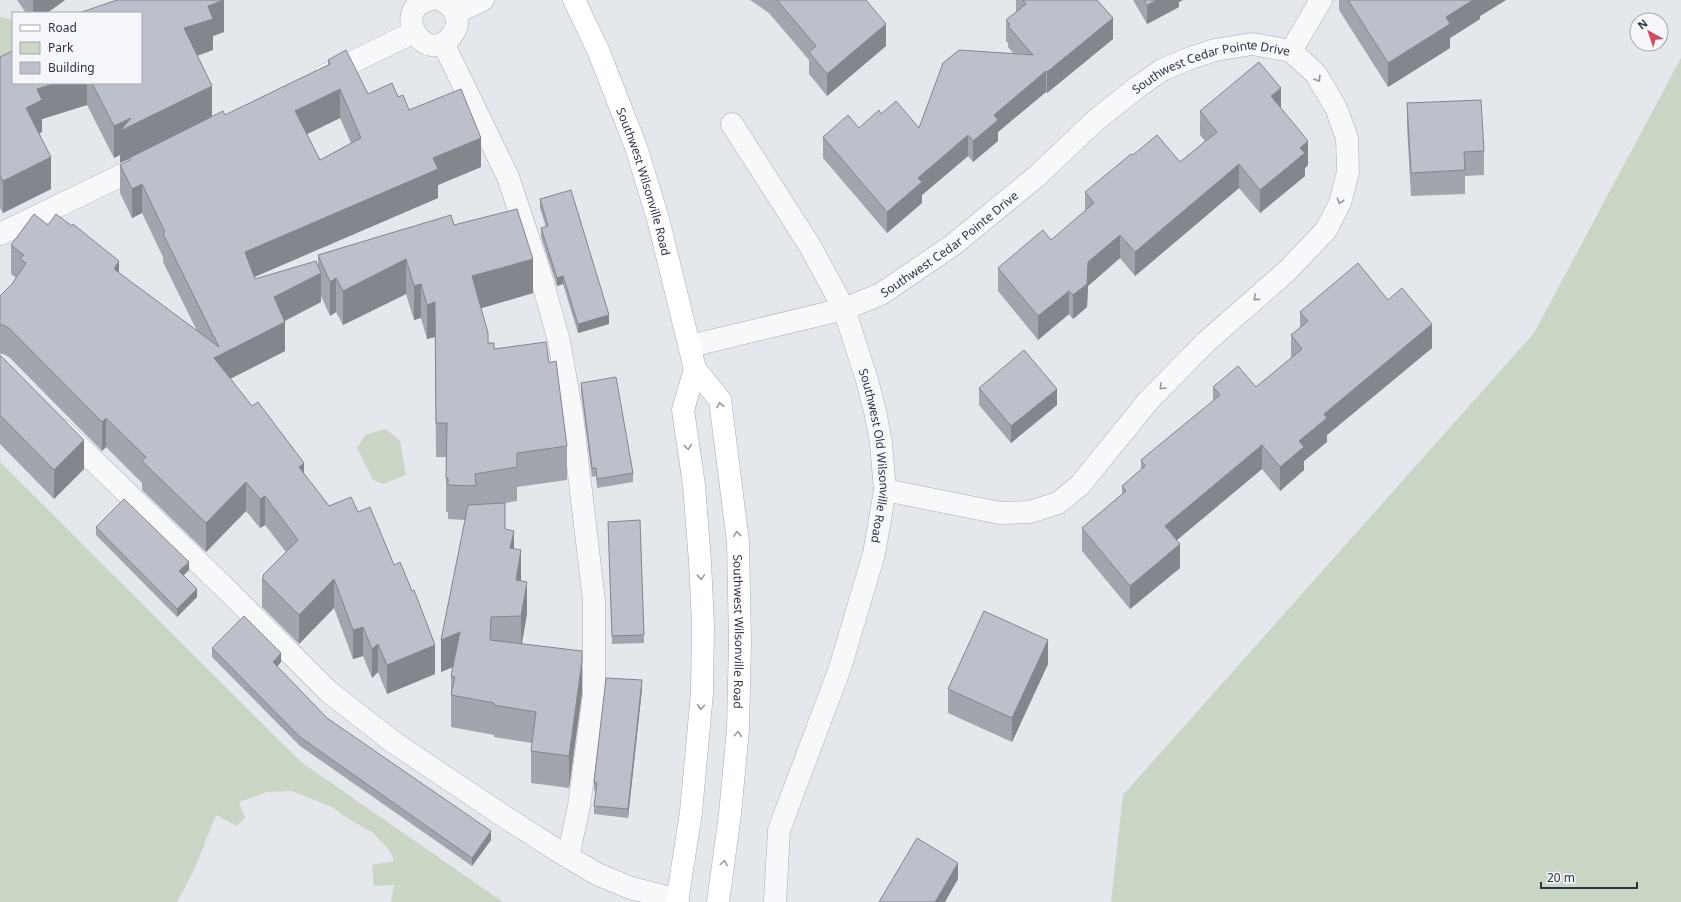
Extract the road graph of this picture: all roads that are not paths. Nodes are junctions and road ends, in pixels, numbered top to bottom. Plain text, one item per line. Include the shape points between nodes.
1 (483, 0) edge
2 (574, 0) edge
3 (1321, 0) edge
4 (435, 3) edge
5 (414, 32) junction
6 (443, 43) junction
7 (1291, 51) junction
8 (306, 85) edge
9 (732, 124) dead end
10 (164, 155) edge
11 (0, 234) edge
12 (844, 309) junction
13 (690, 346) junction
14 (695, 369) junction
15 (50, 417) edge
16 (885, 490) junction
17 (568, 857) junction
18 (678, 901) edge
19 (718, 902) edge
20 (775, 902) edge

1 - 4 street
2 - 13 main road, Southwest Wilsonville Road via 598,50 636,147 658,219
3 - 7 street
4 - 5 street via 419,5 412,16
4 - 6 street via 457,21 456,29
5 - 6 street via 427,44
5 - 8 street
6 - 17 street via 508,177 540,273 559,342 572,415 594,601 594,694 579,806
7 - 12 street, Southwest Cedar Pointe Drive via 1252,44 1215,50 1162,70 1096,120 1037,176 953,245 881,294
7 -> 16 street, Southwest Cedar Pointe Drive via 1316,74 1336,108 1347,138 1348,172 1340,203 1326,230 1288,270 1206,342 1154,395 1080,485 1058,503 1030,512 1000,513
9 - 12 street, Southwest Old Wilsonville Road via 810,246
10 - 11 street
12 - 13 street, Southwest Cedar Pointe Drive
12 - 16 street, Southwest Old Wilsonville Road via 875,411
13 - 14 main road, Southwest Wilsonville Road
14 -> 18 main road, Southwest Wilsonville Road via 683,410 694,485 700,562 703,625 702,692 691,812
19 -> 14 main road, Southwest Wilsonville Road via 738,729 738,542 720,400
15 - 17 street via 328,691 393,742
16 - 20 street, Southwest Old Wilsonville Road via 874,554 840,668 780,830
17 - 18 street via 597,874 631,888

